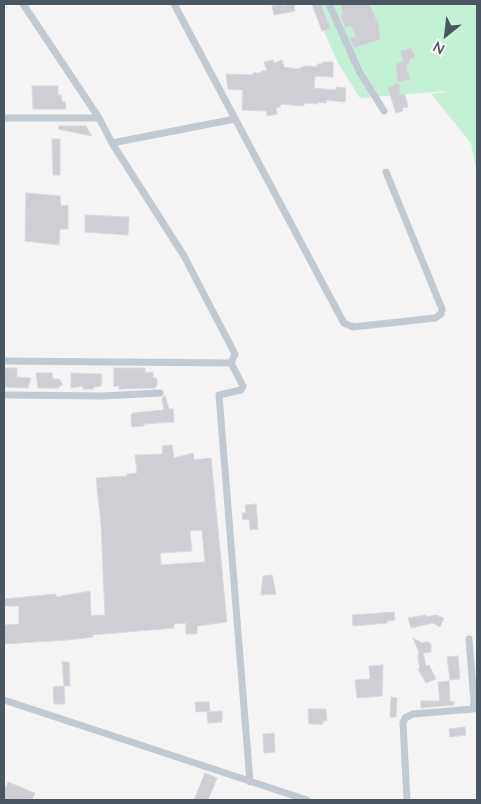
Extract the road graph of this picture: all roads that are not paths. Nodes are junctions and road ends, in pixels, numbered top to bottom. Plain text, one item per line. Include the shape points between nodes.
1 (23, 4) edge
2 (174, 4) edge
3 (329, 4) edge
4 (384, 111) dead end
5 (4, 118) edge
6 (98, 118) junction
7 (235, 119) junction
8 (112, 143) junction
9 (386, 172) dead end
10 (4, 361) edge
11 (231, 363) junction
12 (160, 393) dead end
13 (4, 395) edge
14 (469, 639) dead end
15 (4, 700) edge
16 (250, 782) junction
17 (307, 800) edge
18 (407, 800) edge

1 - 6 street
2 - 7 street
3 - 4 street via 359,71
5 - 6 street
6 - 8 street
7 - 8 street
7 - 9 street via 344,323 353,326 428,319 441,314 442,309
8 - 11 street via 184,256 232,345 235,354
10 - 11 street
11 - 16 street via 243,386 240,390 219,395
12 - 13 street
14 - 18 street via 472,709 414,714 405,718
15 - 16 street
16 - 17 street

